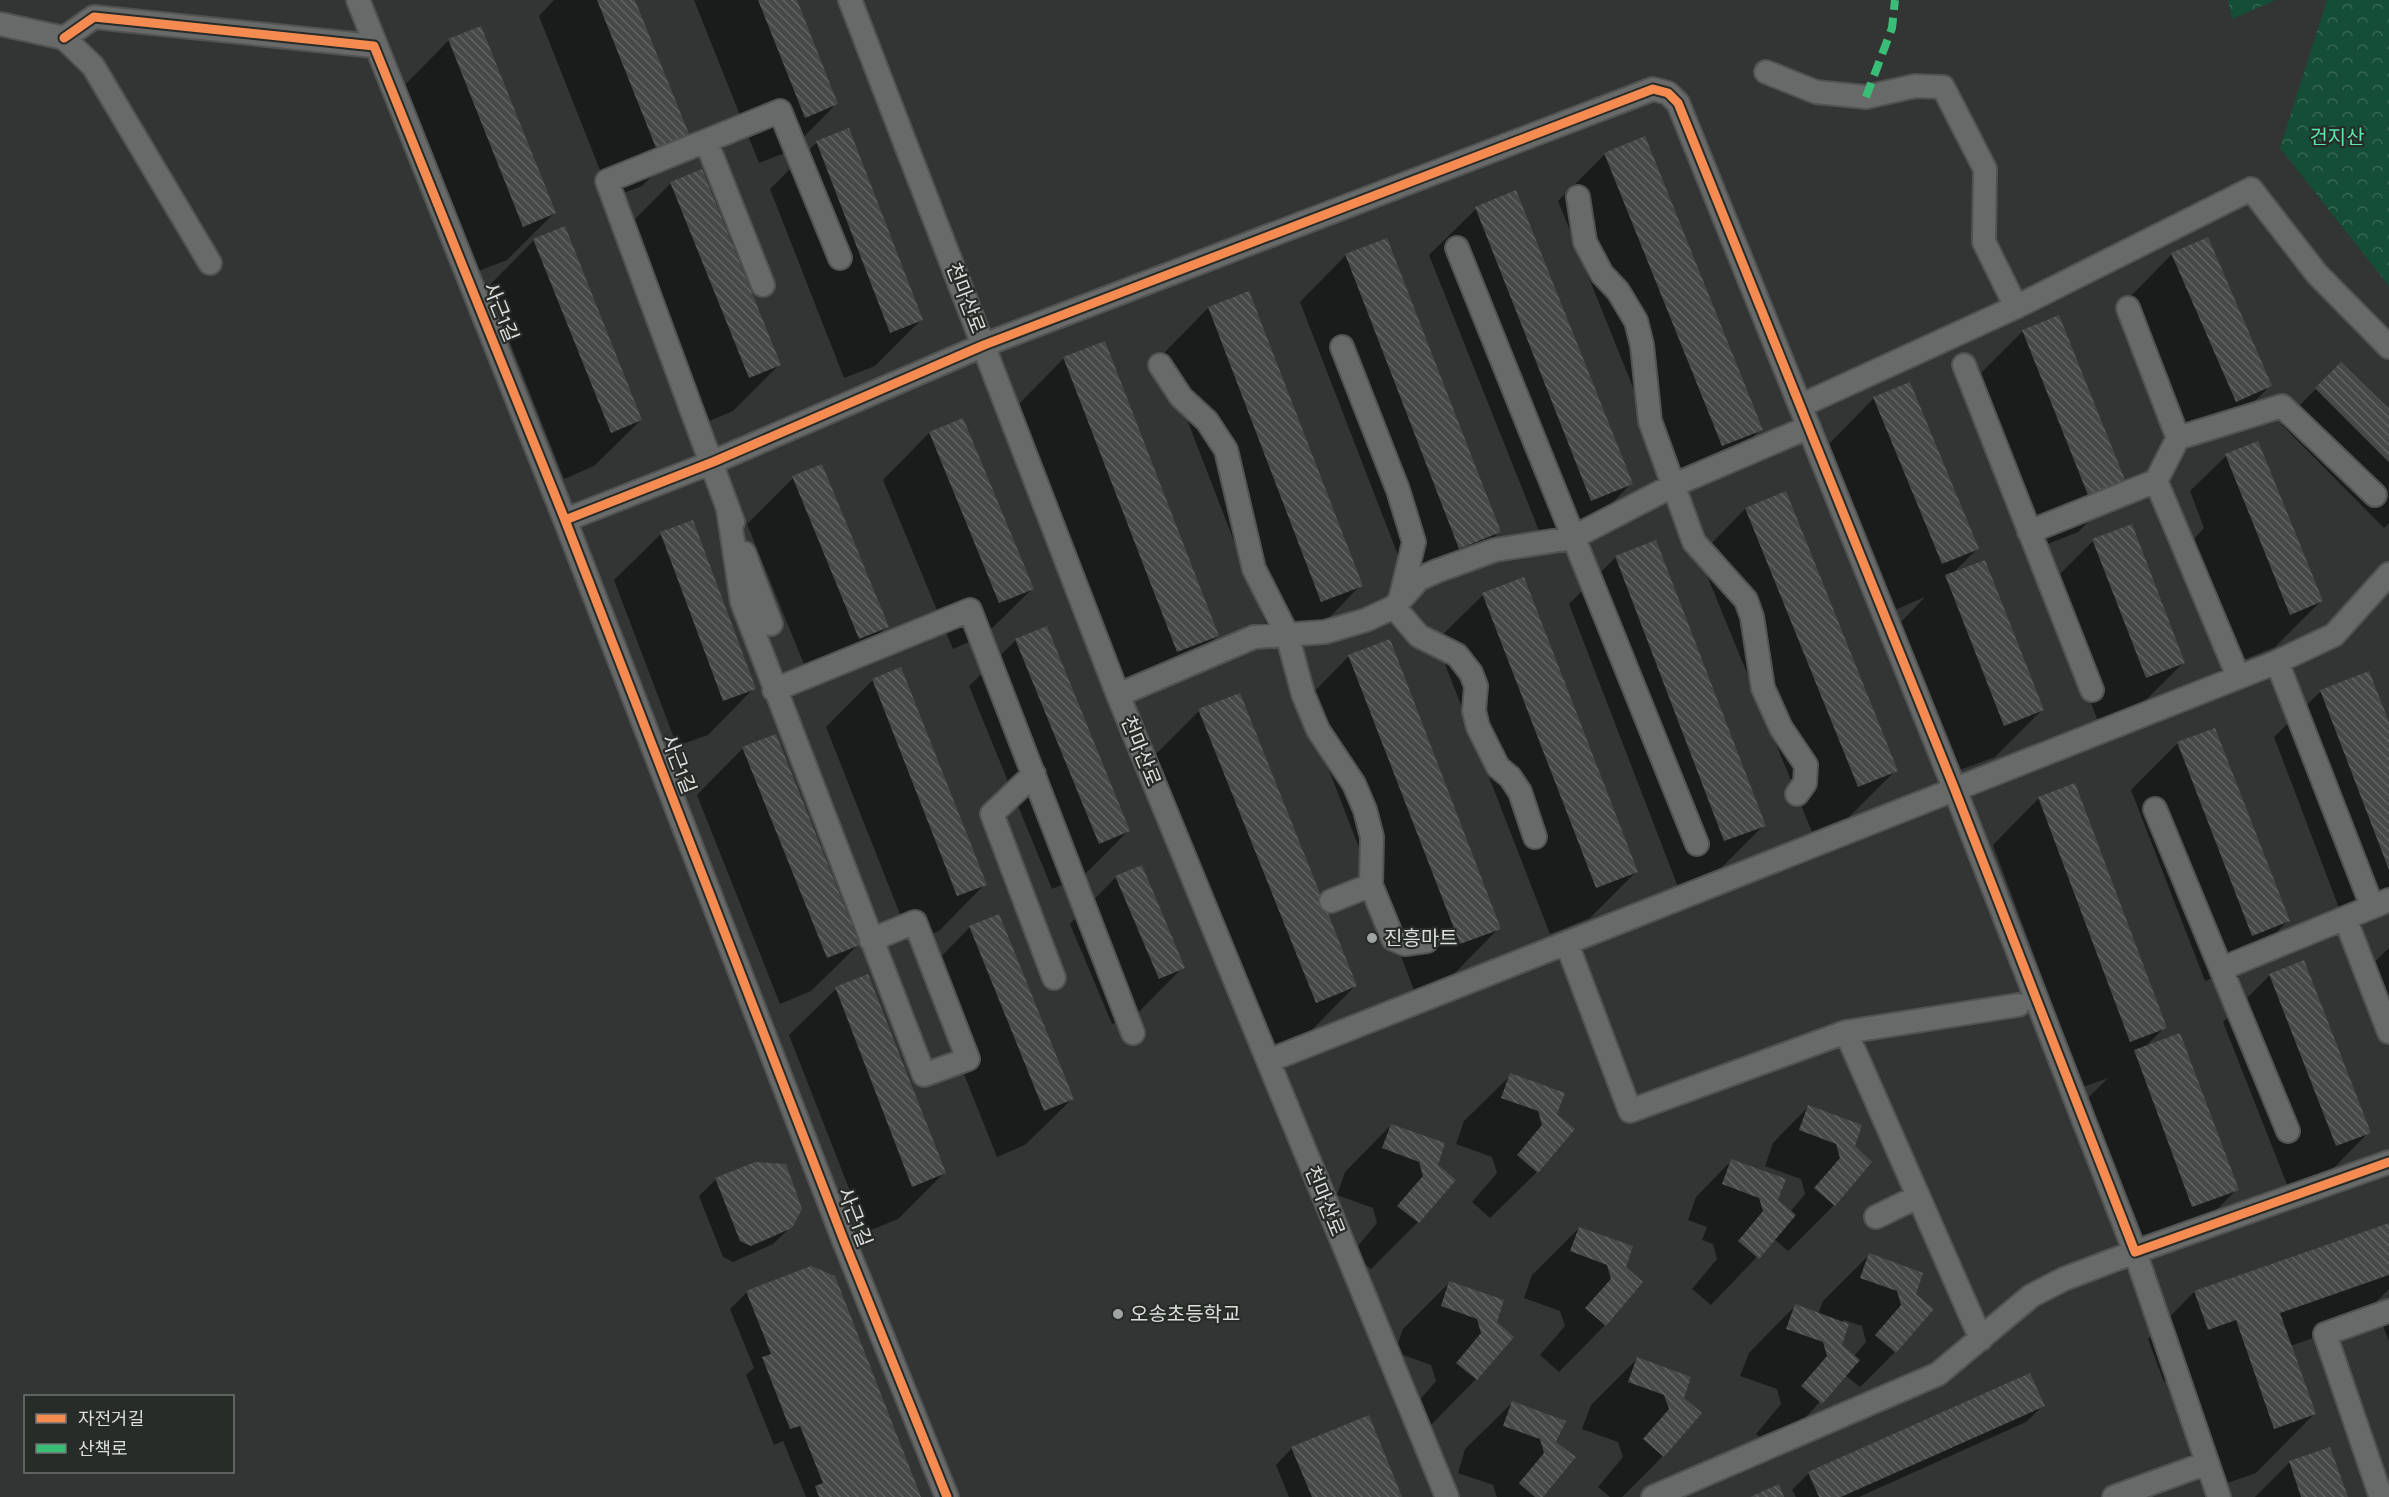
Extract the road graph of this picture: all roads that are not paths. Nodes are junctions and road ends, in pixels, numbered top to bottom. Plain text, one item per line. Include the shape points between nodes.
1 (358, 0) edge
2 (850, 0) edge
3 (0, 24) edge
4 (64, 38) junction
5 (374, 46) junction
6 (1766, 72) dead end
7 (706, 141) junction
8 (1578, 197) dead end
9 (1457, 248) dead end
10 (840, 258) dead end
11 (210, 263) dead end
12 (764, 285) dead end
13 (2016, 307) junction
14 (2128, 308) dead end
15 (984, 345) junction
16 (1342, 347) dead end
17 (2389, 347) edge
18 (1160, 364) dead end
19 (1964, 365) dead end
20 (1802, 405) junction
21 (1809, 427) junction
22 (2178, 438) junction
23 (712, 462) junction
24 (2156, 481) junction
25 (1674, 485) junction
26 (2375, 495) dead end
27 (728, 509) junction
28 (565, 520) junction
29 (2029, 532) junction
30 (1572, 538) junction
31 (2389, 574) edge
32 (1398, 602) junction
33 (771, 624) dead end
34 (1286, 634) junction
35 (2277, 662) junction
36 (2238, 676) junction
37 (774, 690) junction
38 (2092, 690) dead end
39 (1119, 695) junction
40 (1034, 774) junction
41 (1955, 790) junction
42 (1797, 794) dead end
43 (2156, 809) dead end
44 (1535, 837) dead end
45 (1697, 844) dead end
46 (1371, 885) junction
47 (1331, 902) dead end
48 (2381, 903) edge
49 (2345, 918) junction
50 (871, 940) junction
51 (1427, 941) dead end
52 (1567, 944) junction
53 (2222, 969) junction
54 (1054, 978) dead end
55 (2018, 1005) dead end
56 (1846, 1032) junction
57 (2389, 1032) edge
58 (1133, 1033) dead end
59 (1268, 1061) junction
60 (2288, 1131) dead end
61 (2389, 1162) edge
62 (1917, 1197) junction
63 (1876, 1217) dead end
64 (2135, 1252) junction
65 (2389, 1311) edge
66 (1981, 1339) junction
67 (2207, 1463) junction
68 (947, 1497) edge
69 (1447, 1497) edge
70 (1653, 1497) edge
71 (2114, 1497) edge
72 (2219, 1497) edge
73 (2381, 1497) edge

1 - 5 street, 사근1길
2 - 15 street, 천마산로
3 - 4 street
4 - 5 street via 94,17
4 - 11 street via 93,66
5 - 28 street, 사근1길
6 - 13 street via 1816,92 1866,97 1915,86 1943,87 1985,169 1984,242
7 - 10 street via 780,111
7 - 12 street
7 - 23 street via 607,181
8 - 25 street via 1585,243 1636,321 1650,421
9 - 30 street
13 - 17 street via 2251,189 2317,274
13 - 20 street
14 - 22 street
15 - 20 street via 1653,89 1668,93 1678,103
15 - 23 street
15 - 39 street, 천마산로
16 - 32 street via 1398,490 1414,542
18 - 34 street via 1181,397 1207,421 1226,450 1250,557
19 - 29 street
20 - 21 street
21 - 25 street
21 - 41 street
22 - 24 street
22 - 26 street via 2282,406
23 - 27 street
23 - 28 street
24 - 29 street
24 - 36 street
25 - 30 street
25 - 42 street via 1694,542 1746,600 1763,688 1781,729 1806,765 1805,783
27 - 33 street
27 - 37 street via 742,602
28 - 68 street, 사근1길
29 - 38 street
30 - 32 street via 1467,558 1419,579
30 - 45 street
31 - 35 street via 2334,635
32 - 34 street via 1366,620 1325,632
32 - 44 street via 1419,636 1457,655 1471,672 1476,686 1474,711 1478,727 1498,767 1520,792
34 - 39 street via 1254,637
34 - 46 street via 1311,715 1354,784 1365,810 1372,837
35 - 36 street
35 - 48 street
36 - 41 street
37 - 40 street via 970,610
37 - 50 street
39 - 59 street, 천마산로
40 - 54 street via 992,814
40 - 58 street
41 - 52 street
41 - 64 street
43 - 53 street
46 - 47 street
46 - 51 street via 1393,939 1405,944
48 - 49 street
49 - 53 street
49 - 57 street
50 - 50 street via 924,1075 968,1059 915,922
52 - 56 street via 1630,1111
52 - 59 street
53 - 60 street
55 - 56 street
56 - 62 street
59 - 69 street, 천마산로
61 - 64 street
62 - 63 street
62 - 66 street
64 - 66 street via 2031,1296
64 - 67 street
65 - 73 street via 2325,1334
66 - 70 street via 1938,1374
67 - 71 street
67 - 72 street

